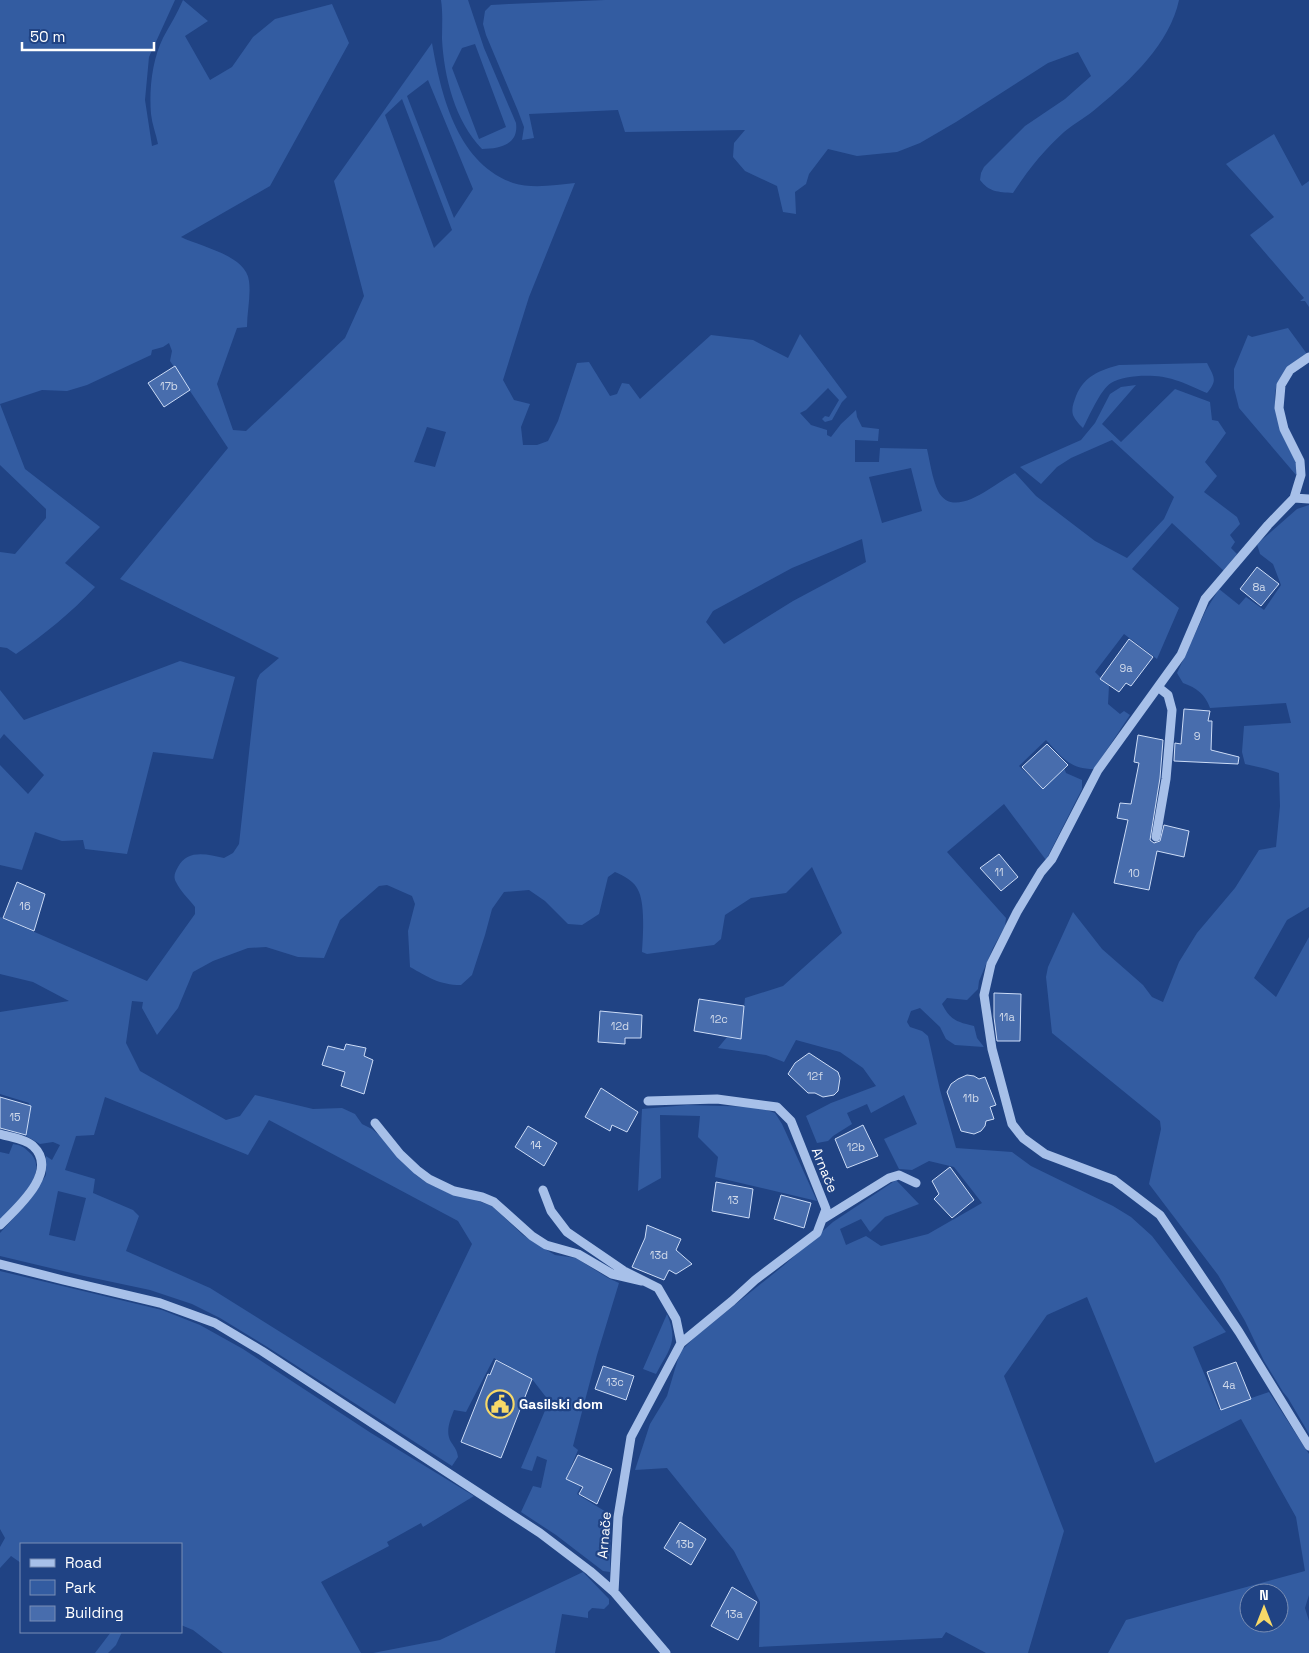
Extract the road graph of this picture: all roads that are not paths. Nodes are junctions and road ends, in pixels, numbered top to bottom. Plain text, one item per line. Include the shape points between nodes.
1 (1309, 358) edge
2 (1294, 498) junction
3 (1309, 499) edge
4 (1158, 687) junction
5 (1156, 837) dead end
6 (648, 1101) dead end
7 (375, 1123) dead end
8 (0, 1134) edge
9 (916, 1183) dead end
10 (543, 1190) dead end
11 (822, 1218) junction
12 (0, 1226) edge
13 (0, 1264) edge
14 (642, 1280) junction
15 (681, 1343) junction
16 (1309, 1446) edge
17 (614, 1592) junction
18 (666, 1653) edge

1 - 2 street via 1290,370 1281,385 1279,408 1284,429 1300,462 1301,475
2 - 3 street
2 - 4 street via 1205,599 1181,655
4 - 5 street via 1168,695 1172,710 1166,779
4 - 16 street via 1098,770 1052,860 1031,888 990,964 984,996 992,1049 1012,1124 1023,1138 1045,1154 1114,1180 1160,1215 1239,1332
6 - 11 street, Arnače via 717,1099 777,1107 791,1121 826,1209
7 - 14 street via 400,1154 429,1179 454,1191 494,1202 546,1245 578,1254 612,1274
8 - 12 street via 32,1144 40,1154 42,1170 30,1196
9 - 11 street via 899,1175 889,1178
10 - 14 street via 551,1211 567,1232
11 - 15 street, Arnače via 818,1233 754,1280
13 - 17 street via 160,1303 215,1323 540,1533
14 - 15 street via 658,1288 676,1319
15 - 17 street, Arnače via 631,1438 618,1517
17 - 18 street

